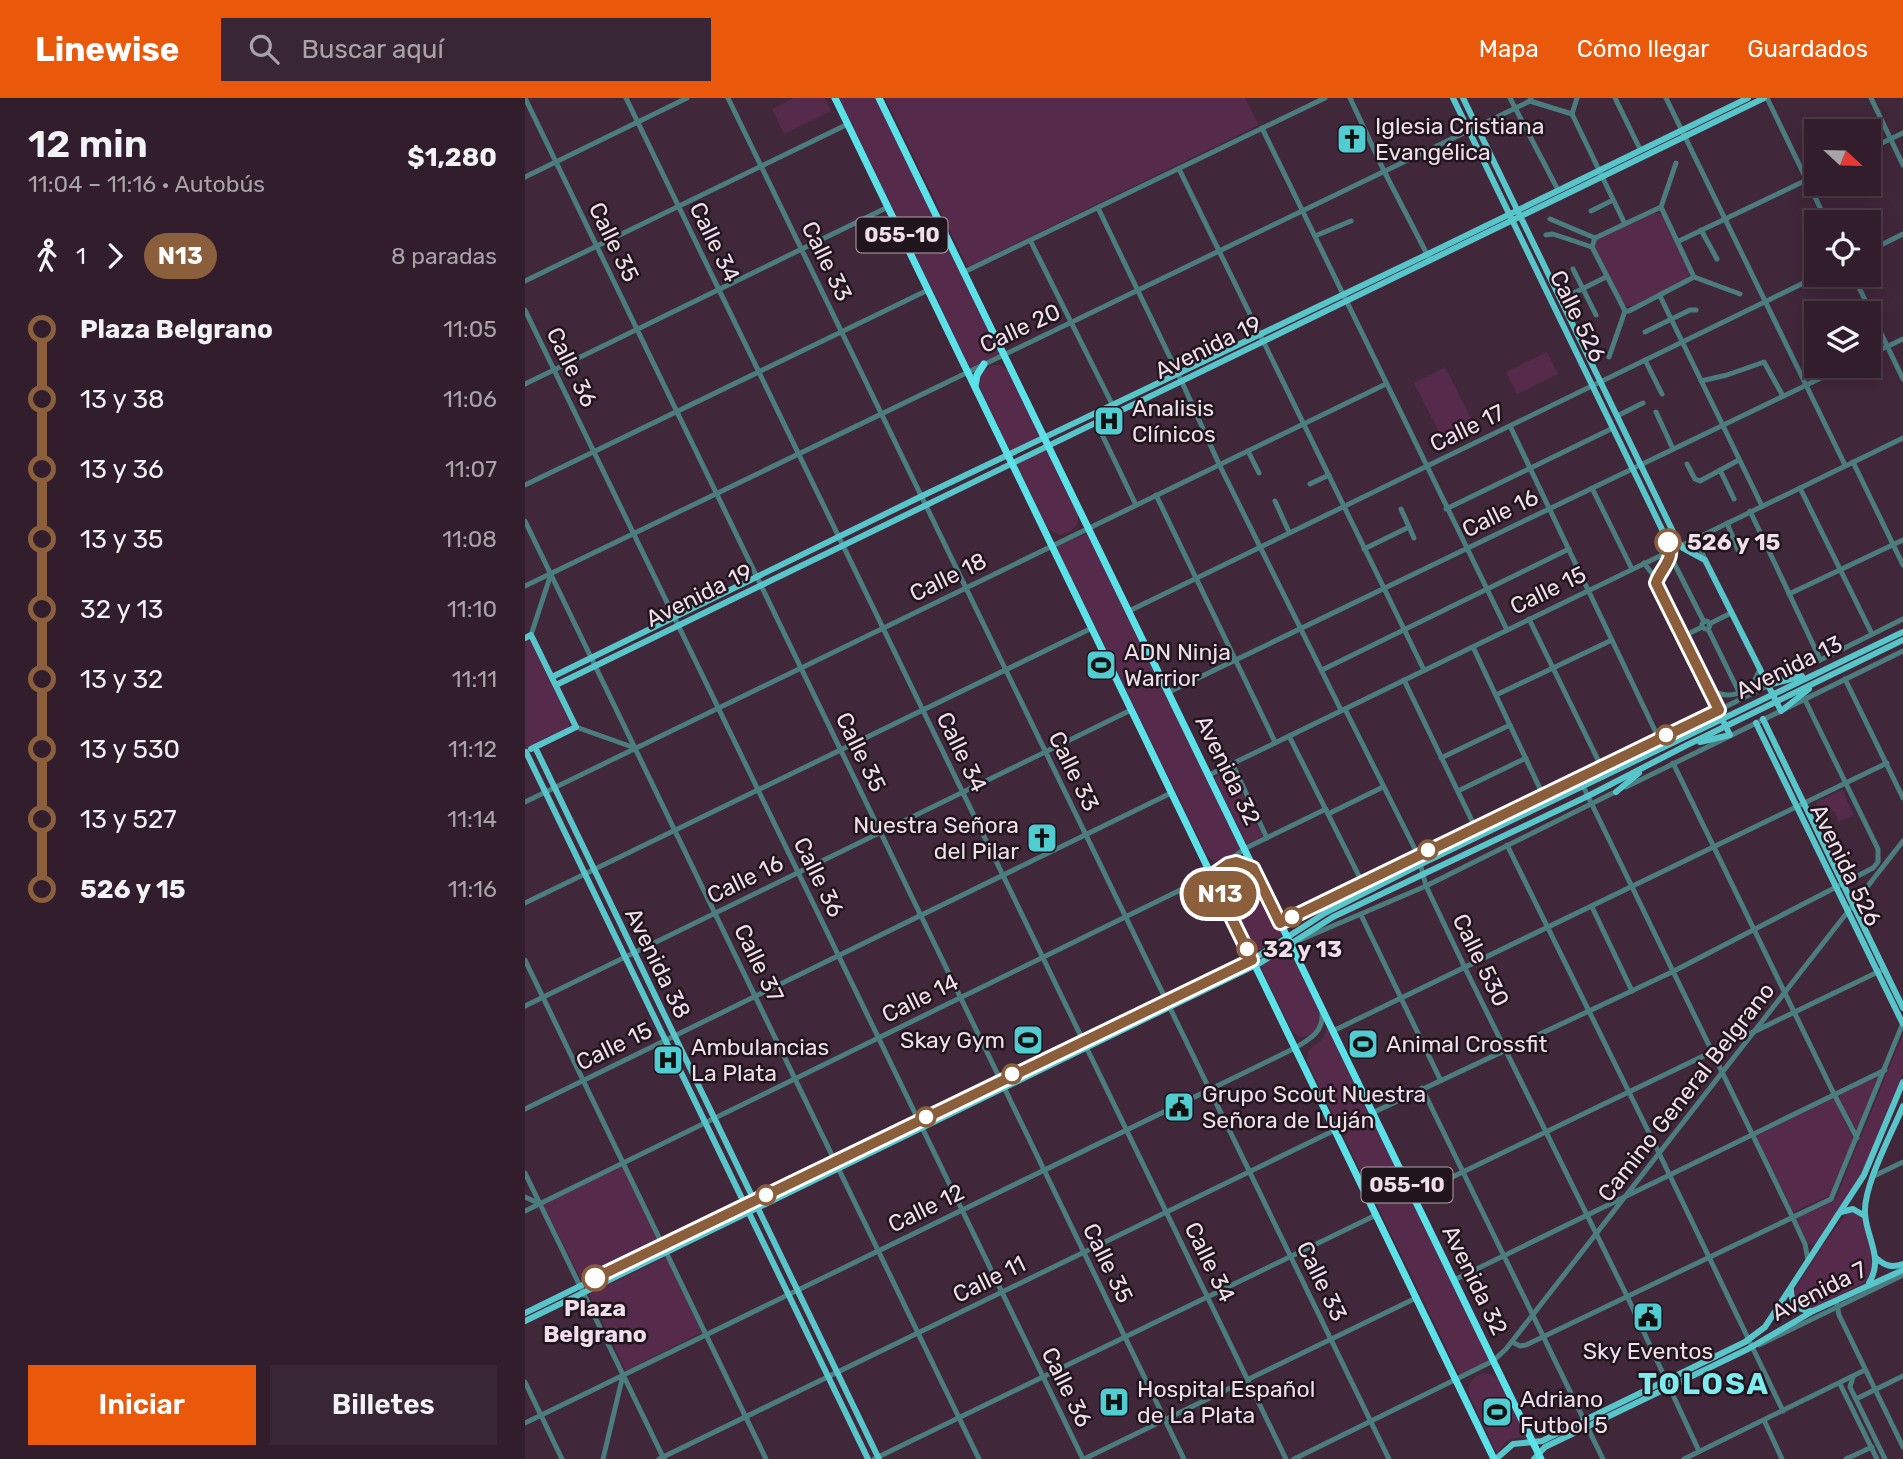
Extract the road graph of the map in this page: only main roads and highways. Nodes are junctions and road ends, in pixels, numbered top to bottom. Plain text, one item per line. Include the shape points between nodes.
1 (835, 98) edge
2 (879, 98) edge
3 (1453, 98) edge
4 (1463, 98) edge
5 (1748, 98) edge
6 (1766, 98) edge
7 (1684, 133) junction
8 (1600, 173) junction
9 (1519, 213) junction
10 (1511, 218) junction
11 (984, 365) road end
12 (975, 388) junction
13 (1114, 408) junction
14 (1046, 441) junction
15 (1010, 458) junction
16 (1903, 632) edge
17 (528, 636) edge
18 (1903, 640) edge
19 (1818, 672) junction
20 (552, 677) junction
21 (1821, 680) junction
22 (555, 685) junction
23 (1768, 685) junction
24 (1773, 694) junction
25 (1776, 703) junction
26 (1719, 710) junction
27 (1763, 719) road end
28 (1724, 722) junction
29 (1755, 723) road end
30 (1681, 739) junction
31 (1688, 745) junction
32 (535, 747) junction
33 (526, 752) edge
34 (1644, 756) junction
35 (1649, 764) junction
36 (1601, 766) road end
37 (1616, 792) road end
38 (1800, 804) junction
39 (1228, 864) road end
40 (1253, 868) junction
41 (1841, 886) junction
42 (1289, 940) junction
43 (1253, 962) junction
44 (1881, 971) junction
45 (1903, 1008) edge
46 (1903, 1024) edge
47 (1903, 1082) edge
48 (1903, 1106) edge
49 (756, 1204) junction
50 (747, 1208) junction
51 (1840, 1213) junction
52 (1865, 1217) junction
53 (1877, 1258) junction
54 (1903, 1264) edge
55 (1903, 1273) edge
56 (1868, 1284) junction
57 (1791, 1288) junction
58 (581, 1289) junction
59 (1813, 1311) junction
60 (525, 1313) edge
61 (525, 1321) edge
62 (1751, 1343) junction
63 (1586, 1424) junction
64 (1533, 1443) junction
65 (1538, 1457) edge
66 (877, 1458) edge
67 (868, 1459) edge
68 (1495, 1459) edge

1 - 12 highway, 055-10
2 - 14 highway, Avenida 32 / 055-10
3 - 10 main road, Calle 526
4 - 9 main road, Calle 526
5 - 7 main road, Avenida 19
6 - 7 main road, Avenida 19
7 - 8 main road, Avenida 19
7 - 8 main road, Avenida 19 via 1640,149
8 - 9 main road, Avenida 19
8 - 9 main road, Avenida 19
9 - 10 main road, Avenida 19
9 - 23 main road, Calle 526 via 1681,545 1705,560
10 - 13 main road, Avenida 19
10 - 26 main road, Calle 526 via 1672,550 1657,586
11 - 12 highway
12 - 15 highway, 055-10
13 - 14 main road, Avenida 19
13 - 14 main road, Avenida 19 via 1096,422
14 - 15 main road, Avenida 19
14 - 40 highway, Avenida 32 / 055-10
15 - 20 main road, Avenida 19 via 922,496
15 - 22 main road, Avenida 19
15 - 43 highway, 055-10
16 - 19 main road, Avenida 13
17 - 20 main road
18 - 21 main road, Avenida 13
19 - 23 main road
19 - 24 main road, Avenida 13
20 - 22 main road
21 - 25 main road, Avenida 13
21 - 25 main road via 1781,711
22 - 32 main road via 576,727
23 - 24 main road
24 - 25 main road
24 - 28 main road, Avenida 13
25 - 28 main road, Avenida 13
26 - 28 main road
26 - 30 main road
27 - 38 main road, Avenida 526
28 - 30 main road, Avenida 13
28 - 31 main road, Avenida 13
28 - 31 main road via 1730,735
29 - 38 main road, Avenida 526
30 - 34 main road, Avenida 13
31 - 35 main road, Avenida 13
32 - 33 main road
32 - 49 main road, Avenida 38
33 - 50 main road, Avenida 38
34 - 36 main road
34 - 42 main road, Avenida 13 via 1325,913
35 - 37 main road
35 - 42 main road, Avenida 13
38 - 41 main road, Avenida 526
39 - 40 highway
40 - 42 highway, Avenida 32 / 055-10
41 - 44 main road, Avenida 526
41 - 44 main road, Avenida 526 via 1854,904
42 - 43 main road, Avenida 13
42 - 64 highway, Avenida 32 / 055-10
43 - 49 main road, Avenida 13
43 - 68 highway, 055-10
44 - 45 main road, Avenida 526
44 - 46 main road, Avenida 526
47 - 51 main road, Avenida 7 via 1868,1168
48 - 52 main road via 1874,1176
49 - 50 main road, Avenida 13
49 - 66 main road, Avenida 38
50 - 58 main road, Avenida 13
50 - 67 main road, Avenida 38
51 - 52 main road via 1853,1209
51 - 57 main road, Avenida 7
52 - 53 main road
53 - 54 main road, Avenida 7 via 1890,1266
53 - 56 main road
55 - 56 main road, Avenida 7
56 - 59 main road, Avenida 7
57 - 59 main road via 1798,1307
57 - 62 main road, Avenida 7
58 - 60 main road, Avenida 13
58 - 61 main road, Avenida 13
59 - 62 main road, Avenida 7
62 - 63 main road, Avenida 7
63 - 64 main road, Avenida 7
63 - 65 main road, Avenida 7 via 1545,1447
64 - 65 highway, Avenida 32 / 055-10
64 - 68 main road, Avenida 7 via 1513,1444

